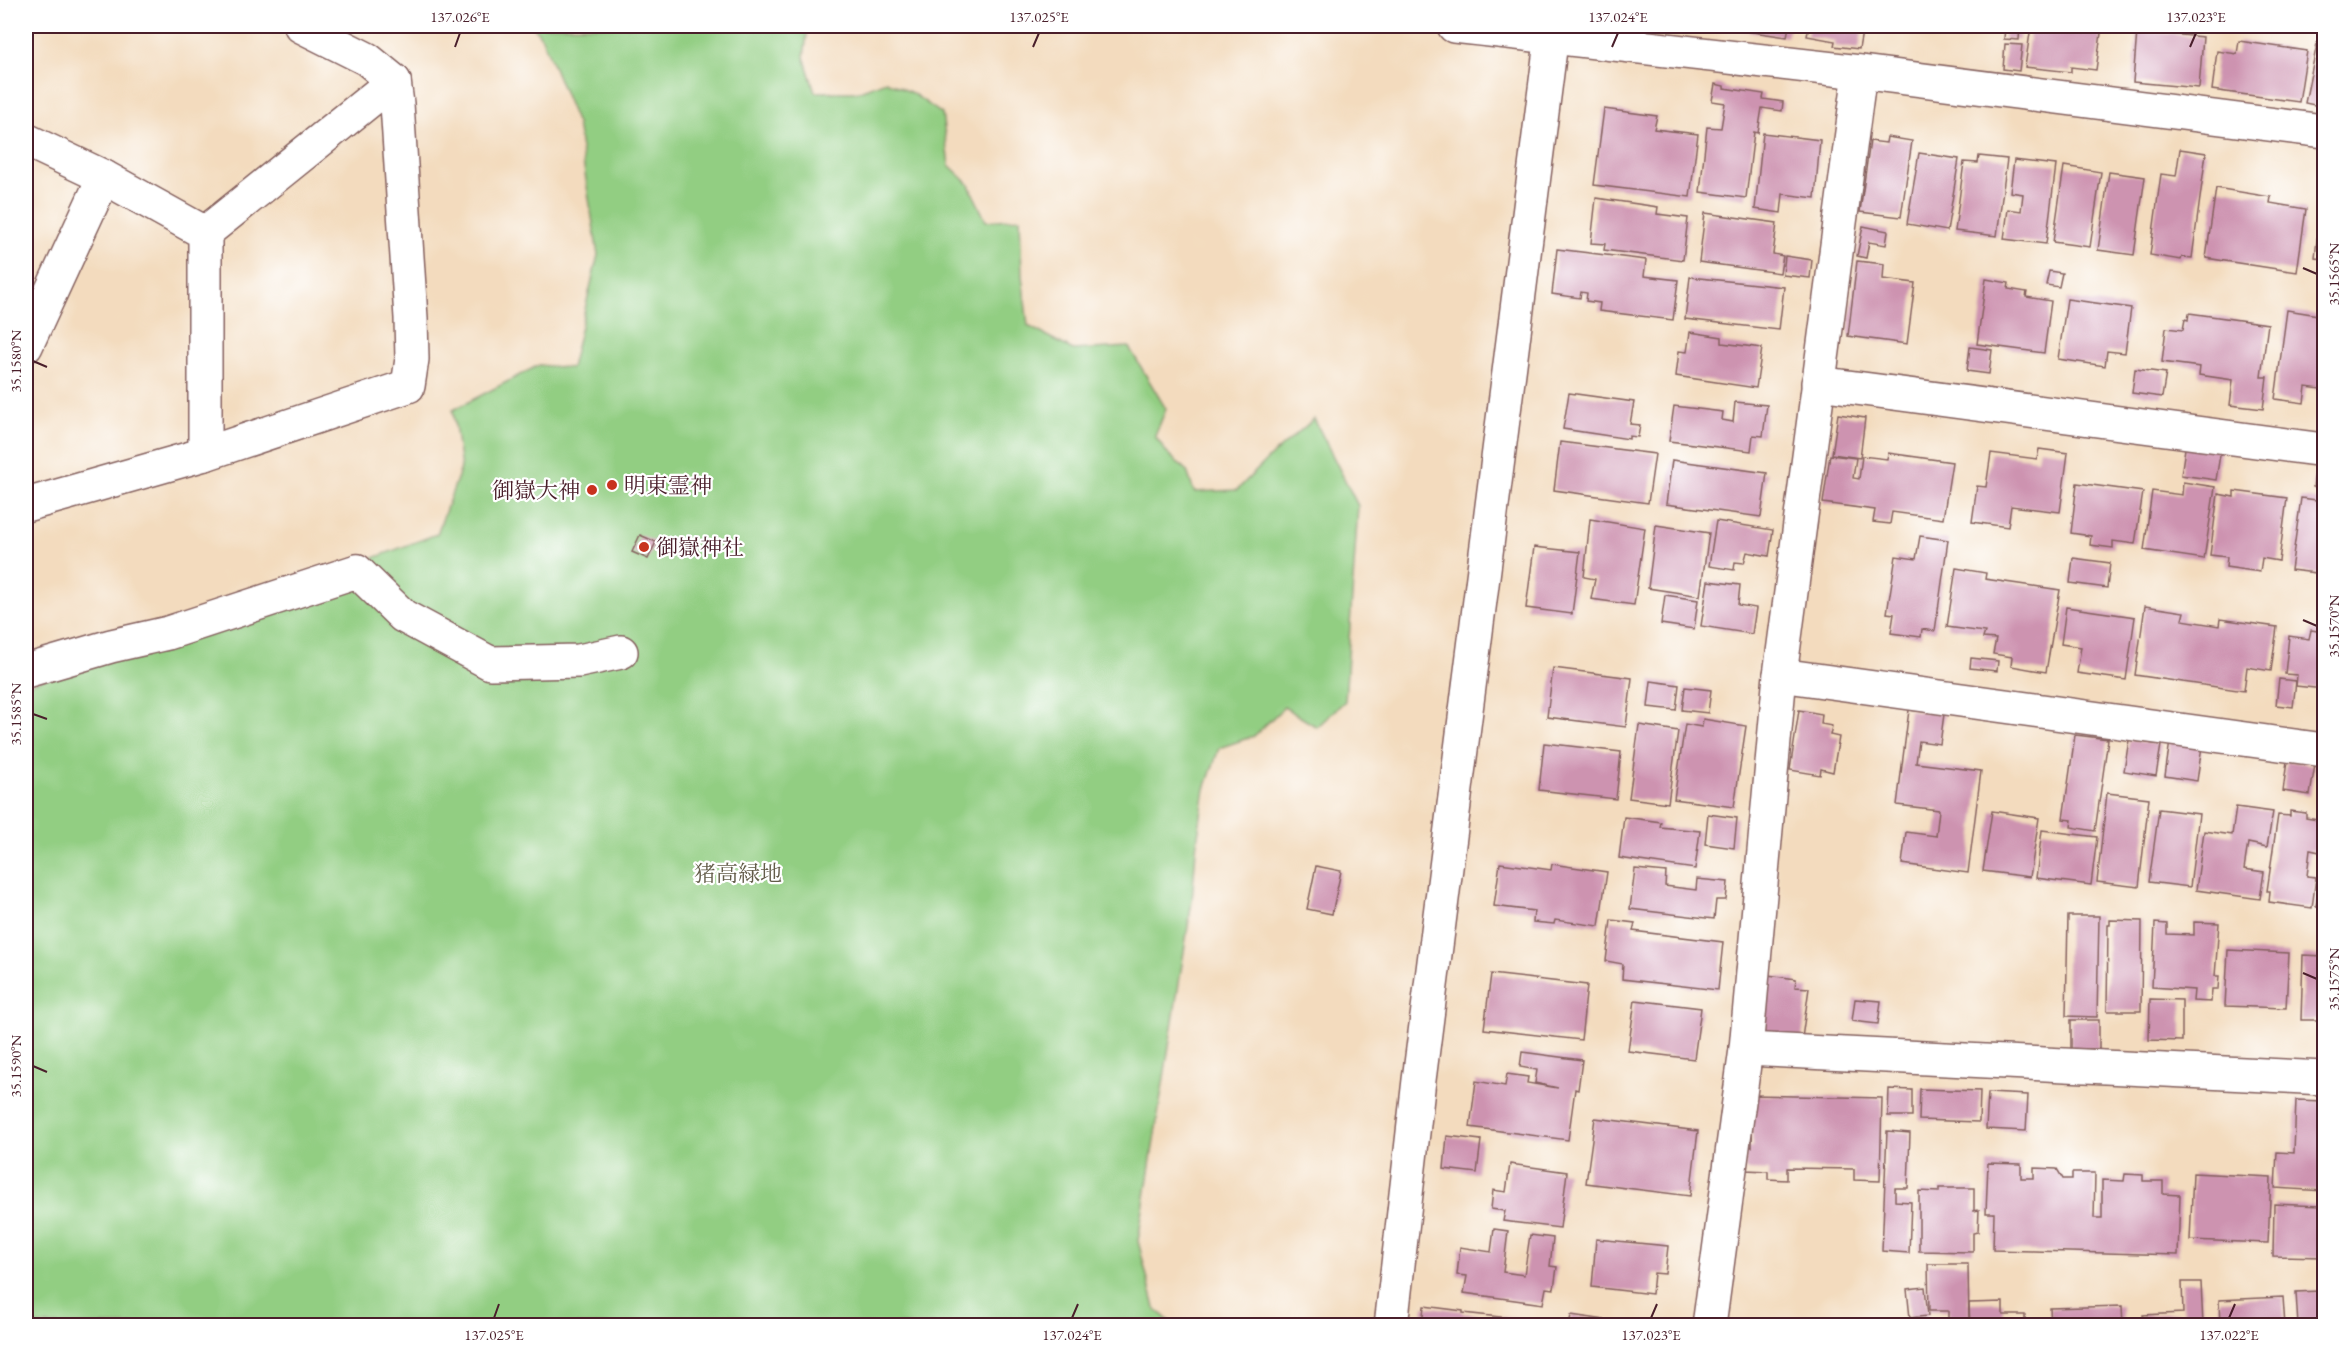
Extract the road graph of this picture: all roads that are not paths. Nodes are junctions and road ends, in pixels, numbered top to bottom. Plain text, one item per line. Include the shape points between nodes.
1 (301, 26) edge
2 (1454, 26) edge
3 (1553, 31) edge
4 (1860, 72) junction
5 (394, 81) junction
6 (2325, 131) edge
7 (26, 140) edge
8 (104, 177) junction
9 (206, 233) junction
10 (26, 345) edge
11 (1818, 383) junction
12 (2325, 450) edge
13 (205, 454) junction
14 (26, 505) edge
15 (621, 652) dead end
16 (26, 671) edge
17 (1780, 675) junction
18 (2325, 750) edge
19 (1746, 1049) junction
20 (2325, 1078) edge
21 (1391, 1326) edge
22 (1709, 1326) edge

1 - 5 street via 367,59
2 - 3 street
3 - 4 street
3 - 21 street
4 - 6 street
4 - 11 street
5 - 9 street
5 - 13 street via 411,318 408,386
7 - 8 street
8 - 9 street
8 - 10 street
9 - 13 street
11 - 12 street
11 - 17 street
13 - 14 street
15 - 16 street via 579,661 490,663 404,616 357,570 168,633
17 - 18 street
17 - 19 street
19 - 20 street
19 - 22 street

